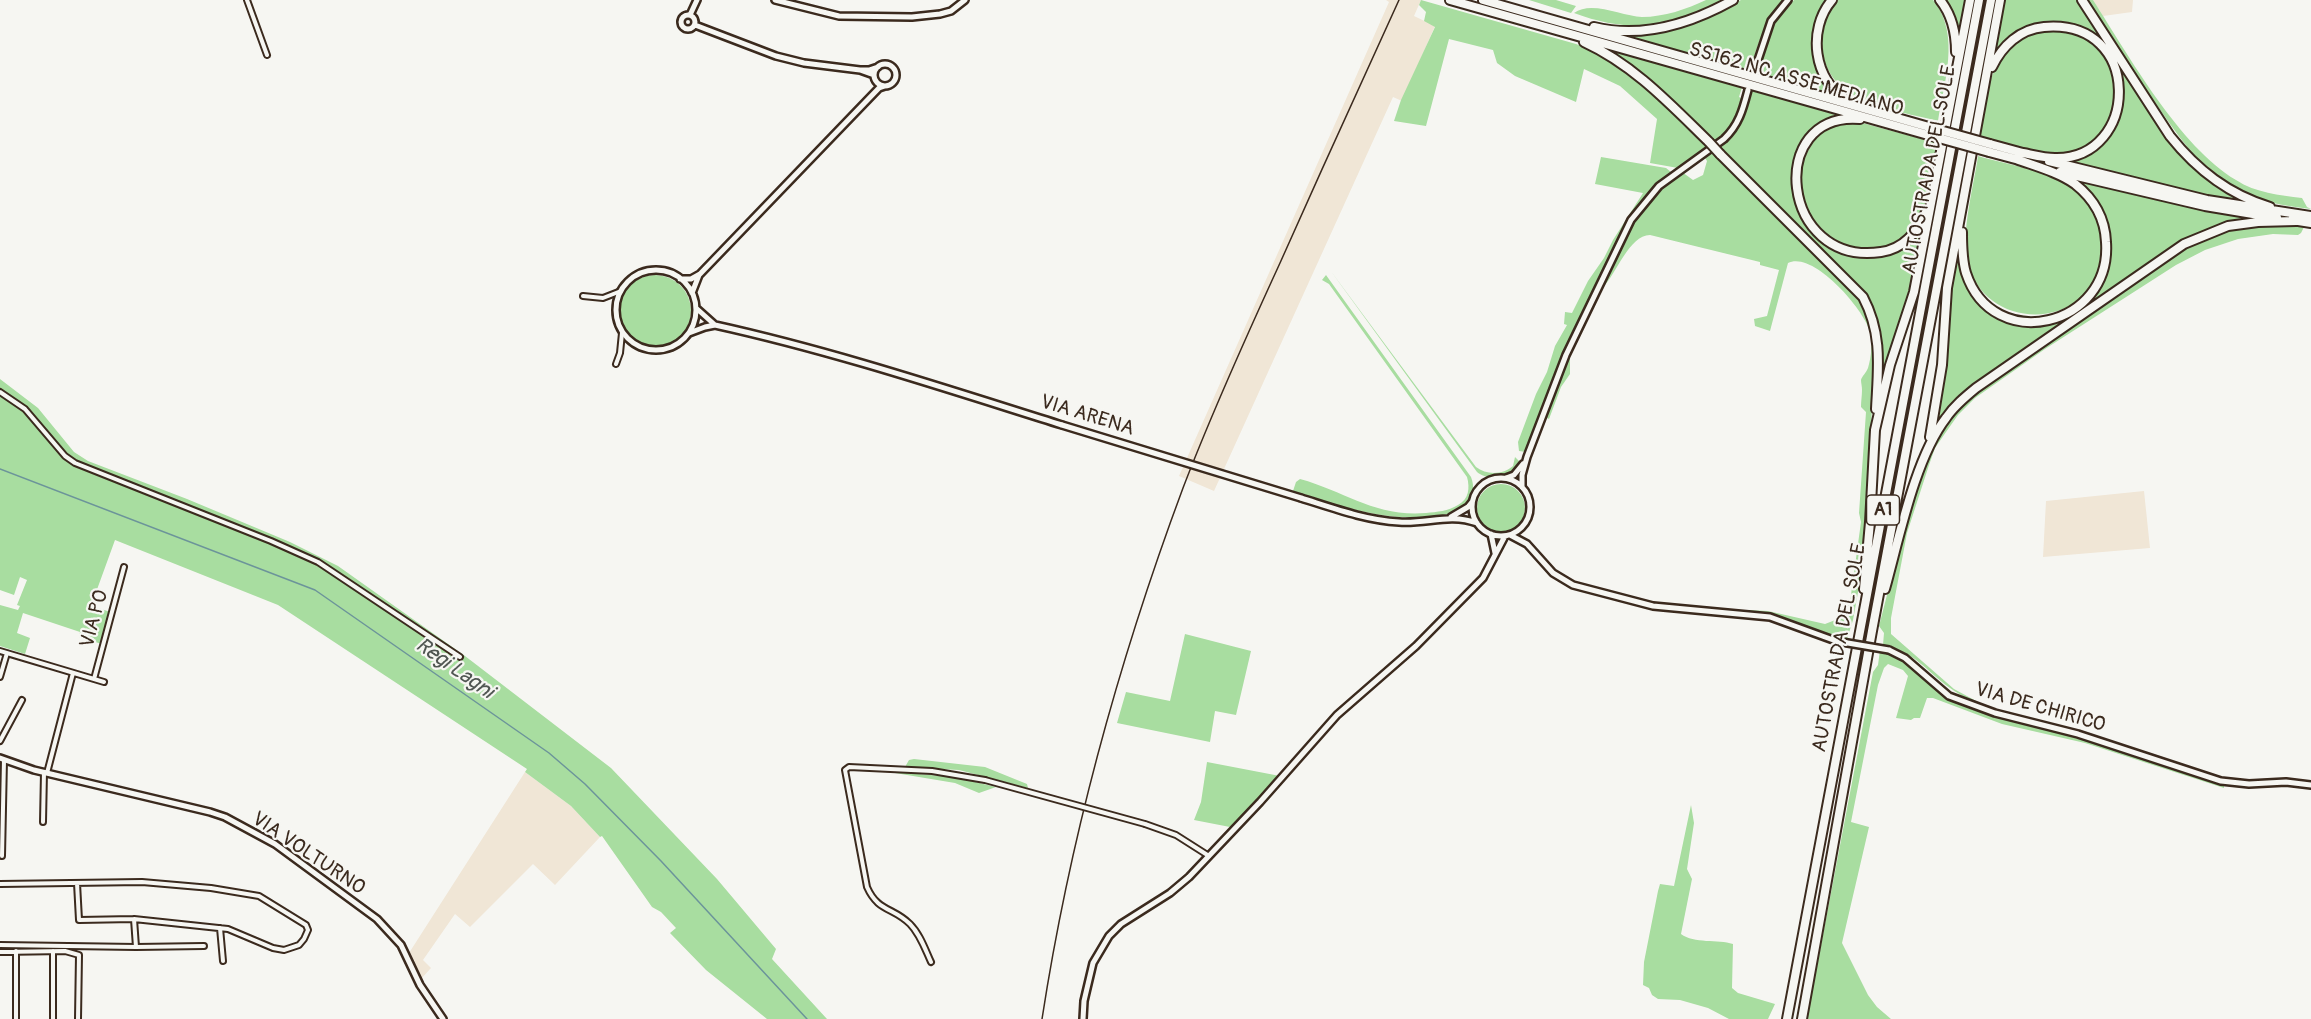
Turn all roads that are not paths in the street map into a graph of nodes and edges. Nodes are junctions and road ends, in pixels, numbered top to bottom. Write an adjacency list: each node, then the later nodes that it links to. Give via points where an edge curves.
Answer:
1 (247, 0): 20 (street)
2 (697, 0): 16 (street)
3 (775, 0): 14 (street, via 839,15 912,17 940,14)
4 (1450, 0): 19 (highway)
5 (1733, 0): 18 (highway, via 1703,17 1663,29 1625,31)
6 (1788, 0): 24 (street, via 1771,21)
7 (1832, 0): 30 (highway, via 1817,32 1818,61 1835,91)
8 (1940, 0): 23 (highway, via 1954,27)
9 (1970, 0): 23 (highway)
10 (1979, 0): 65 (highway, AUTOSTRADA DEL SOLE / A1)
11 (1991, 0): 64 (highway, AUTOSTRADA DEL SOLE / A1)
12 (2000, 0): 25 (highway)
13 (2082, 0): 37 (highway, via 2187,156 2229,190)
14 (963, 1)
15 (1486, 1): 18 (highway)
16 (690, 15): 17 (street); 17 (street, via 682,18 682,25 687,29)
17 (694, 25): 22 (street, via 776,56)
18 (1581, 26): 30 (highway, SS162 NC ASSE MEDIANO)
19 (1579, 38): 31 (highway, SS162 NC ASSE MEDIANO); 50 (highway, bridge, via 1634,71 1863,297 1878,341)
20 (267, 55)
21 (879, 66): 22 (street); 26 (street); 27 (street, via 887,64 895,71 894,81)
22 (860, 70): 26 (street)
23 (1955, 71): 34 (highway)
24 (1754, 72)
25 (1988, 76): 33 (highway, via 2007,45 2022,33 2039,27 2076,29 2106,50 2115,66 2120,102 2104,135 2073,155); 35 (highway)
26 (875, 77): 27 (street); 29 (street, via 874,90)
27 (885, 86): 29 (street)
28 (1748, 90): 52 (street, via 1740,120 1733,130 1659,186 1630,220 1566,355)
29 (865, 102): 39 (street)
30 (1860, 107): 32 (highway, SS162 NC ASSE MEDIANO)
31 (1881, 121): 32 (highway, SS162 NC ASSE MEDIANO); 34 (highway, via 1850,118 1831,122 1807,142 1796,168 1796,185 1802,211 1813,228 1829,242 1856,253 1889,251 1913,235)
32 (1929, 131): 33 (highway, SS162 NC ASSE MEDIANO, bridge)
33 (2017, 156): 35 (highway, via 2074,183 2094,202 2100,215 2107,247 2104,266 2084,302 2055,320 2038,323 2013,319 1992,309 1980,299 1966,272); 37 (highway, SS162 NC ASSE MEDIANO)
34 (1934, 190): 50 (highway, via 1914,292 1890,364)
35 (1962, 210): 51 (highway, via 1947,288 1942,365)
36 (2311, 216): 37 (highway, SS162 NC ASSE MEDIANO)
37 (2294, 217): 38 (highway, SS162 NC ASSE MEDIANO); 51 (highway, via 2228,226 2184,244 1976,388 1945,419)
38 (2311, 223)
39 (700, 274): 40 (street); 42 (street)
40 (680, 279): 41 (street, via 666,272 651,271 637,275); 42 (street)
41 (621, 291): 43 (street, via 603,298); 46 (street, via 616,315)
42 (692, 293): 44 (street)
43 (583, 296)
44 (696, 308): 45 (street, VIA ARENA); 47 (street)
45 (715, 325): 47 (street); 56 (street, VIA ARENA, bridge, via 820,351 1380,521)
46 (622, 333): 47 (street, via 639,347 653,351 674,346); 48 (street)
47 (689, 333)
48 (616, 364)
49 (0, 392): 68 (street, via 25,410 75,463 318,562)
50 (1875, 430): 65 (highway)
51 (1927, 450): 64 (highway)
52 (1527, 457): 53 (street, via 1518,472); 54 (street)
53 (1505, 479): 54 (street); 55 (street, via 1487,482)
54 (1522, 488): 58 (street, via 1530,506)
55 (1473, 500): 56 (street); 57 (street)
56 (1450, 518): 57 (street, VIA ARENA)
57 (1477, 523): 59 (street)
58 (1523, 526): 60 (street); 61 (street)
59 (1491, 534): 60 (street); 62 (street)
60 (1508, 535): 61 (street, VIA DE CHIRICO); 62 (street)
61 (1527, 544): 77 (street, VIA DE CHIRICO, bridge, via 1553,573 1573,585 1653,606 1770,617 1836,640 1889,650 1905,658 1949,696 1995,713 2078,734 2221,781)
62 (1496, 555): 80 (street, via 1483,578 1416,646 1337,715)
63 (124, 567): 71 (street, VIA PO)
64 (1872, 631): 99 (highway, AUTOSTRADA DEL SOLE / A1)
65 (1859, 638): 98 (highway, AUTOSTRADA DEL SOLE / A1)
66 (0, 651): 67 (street, VIA PO)
67 (7, 653): 69 (street, VIA PO); 70 (street)
68 (460, 657)
69 (73, 673): 71 (street, VIA PO); 76 (street)
70 (0, 677)
71 (94, 680): 72 (street, VIA PO)
72 (104, 682)
73 (22, 700): 74 (street)
74 (0, 741)
75 (2, 759): 76 (street, VIA VOLTURNO); 79 (street)
76 (46, 772): 78 (street); 96 (street, VIA VOLTURNO, via 210,812 274,844 377,919 401,945)
77 (2311, 785)
78 (43, 822)
79 (2, 856)
80 (1209, 856): 92 (street, bridge, via 1176,835 1144,824 985,780 932,771 849,766 845,770 871,896 877,904 908,922); 97 (street, via 1170,893 1109,936 1093,963)
81 (77, 883): 82 (street); 83 (street, via 79,920); 84 (street, via 153,883 259,896 308,930 299,945 284,950)
82 (0, 884)
83 (134, 919): 84 (street); 87 (street)
84 (220, 928): 91 (street)
85 (0, 945): 87 (street)
86 (204, 946): 87 (street)
87 (136, 947)
88 (16, 951): 89 (street); 90 (street); 93 (street)
89 (53, 951): 94 (street); 95 (street, via 79,955)
90 (0, 952)
91 (223, 961)
92 (931, 962)
93 (16, 1019)
94 (53, 1019)
95 (78, 1019)
96 (443, 1019)
97 (1083, 1019)
98 (1787, 1019)
99 (1802, 1019)

